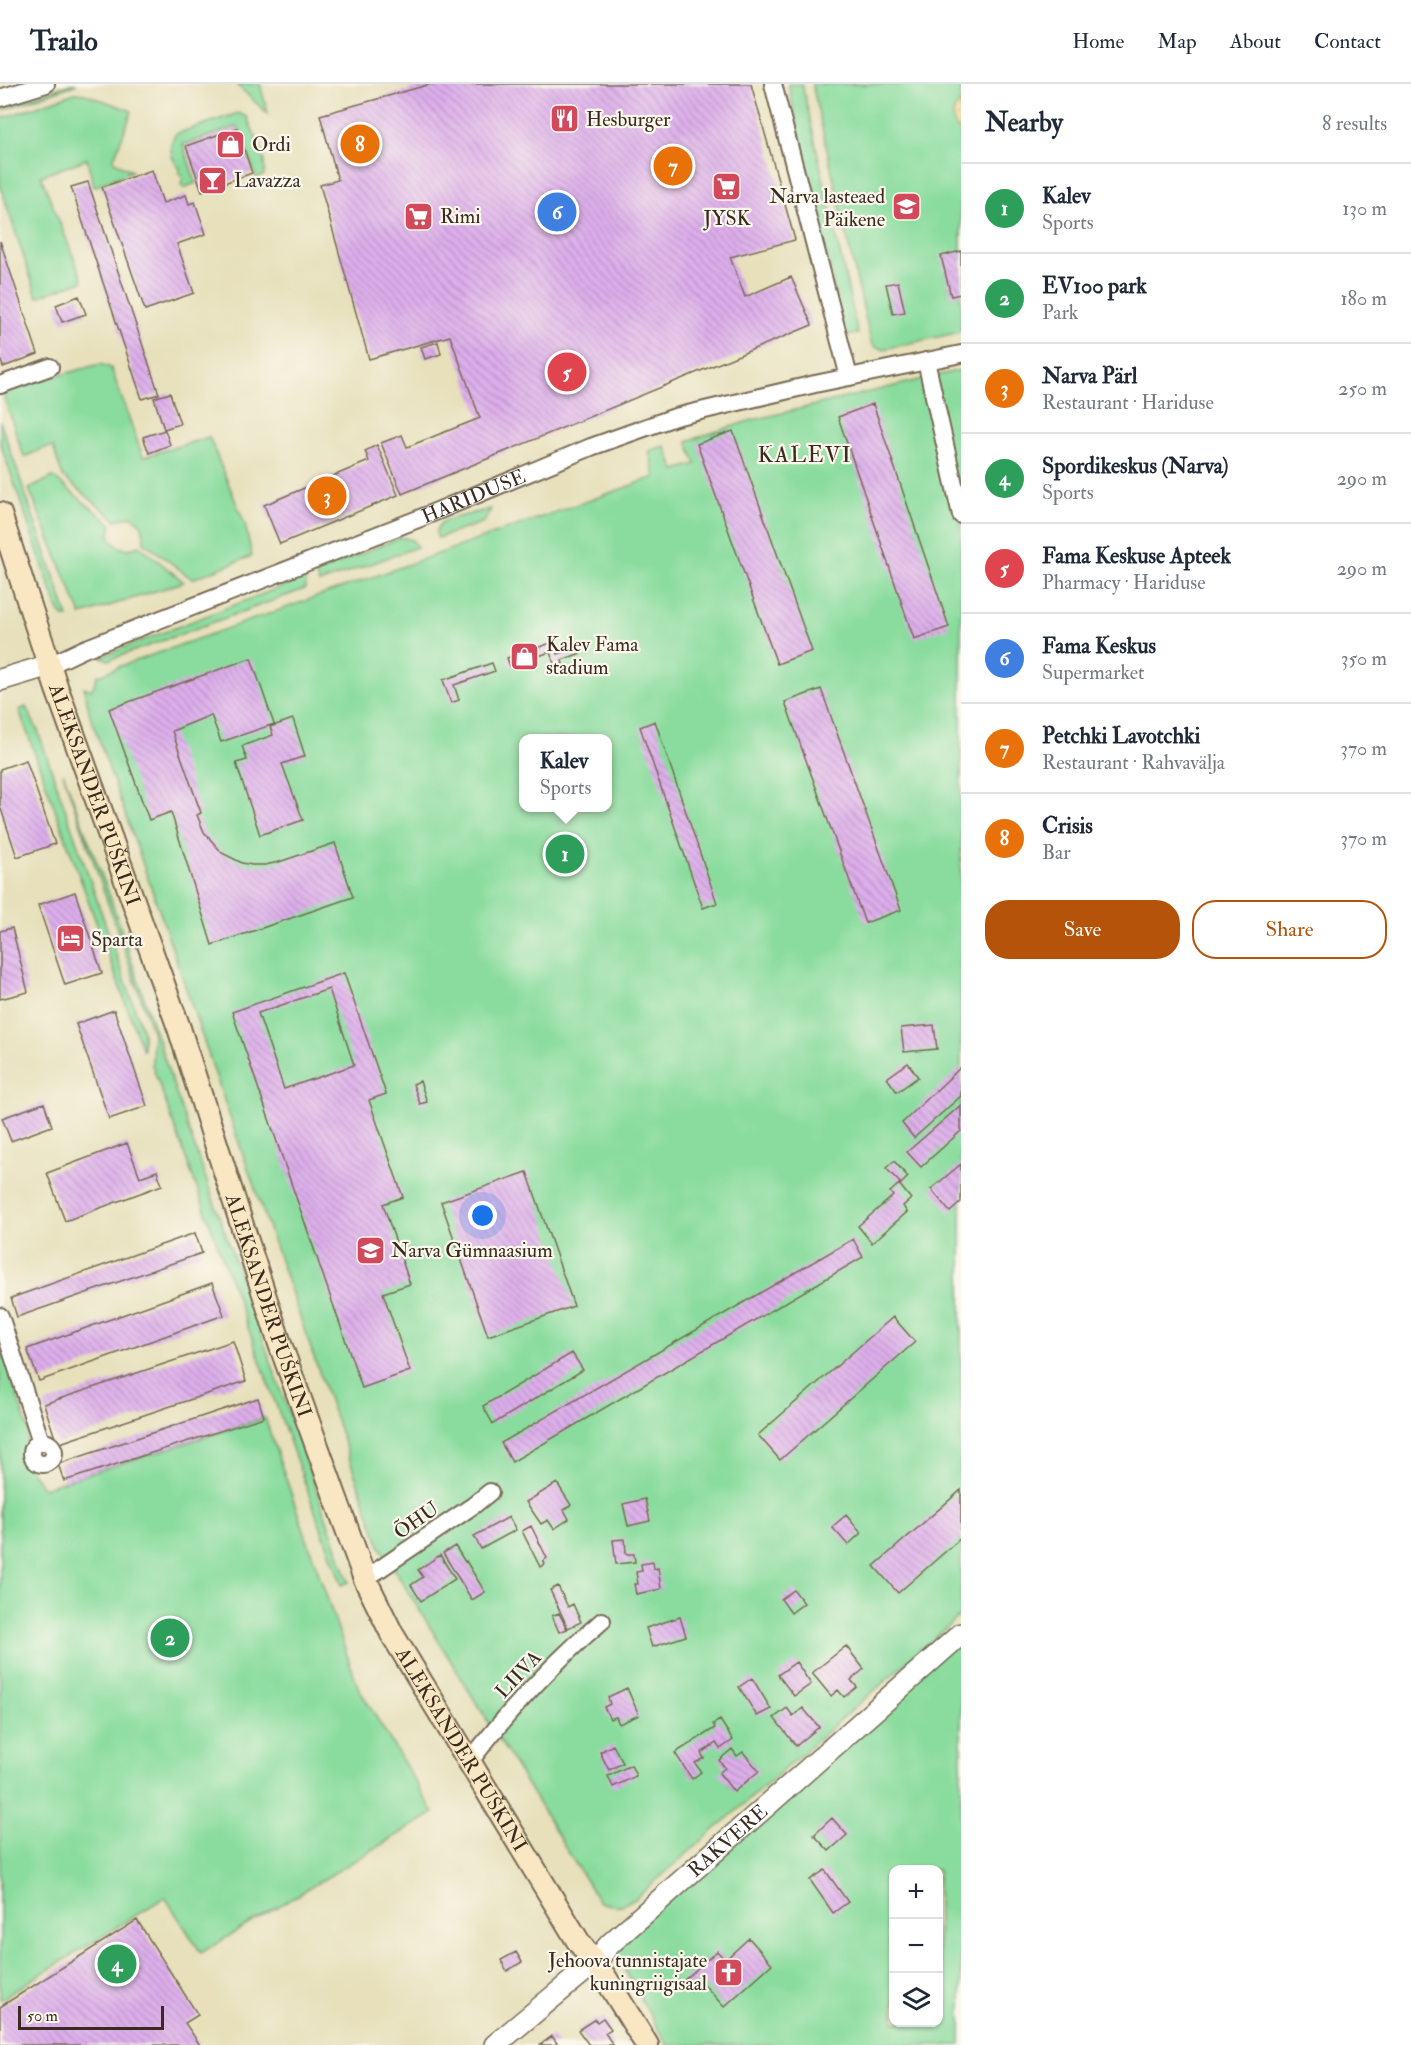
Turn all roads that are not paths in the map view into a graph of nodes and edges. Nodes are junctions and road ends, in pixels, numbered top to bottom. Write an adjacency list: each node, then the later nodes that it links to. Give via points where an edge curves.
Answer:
1 (46, 84): 3 (street)
2 (773, 84): 7 (street)
3 (0, 98)
4 (961, 354): 5 (street, HARIDUSE)
5 (926, 361): 7 (street, HARIDUSE); 10 (street)
6 (50, 367): 8 (street)
7 (849, 377): 11 (street, HARIDUSE, via 675,417 591,447)
8 (0, 385)
9 (0, 514): 11 (main road, ALEKSANDER PUŠKINI)
10 (961, 515)
11 (50, 665): 12 (street, HARIDUSE); 16 (main road, ALEKSANDER PUŠKINI, via 179,1028 280,1344)
12 (0, 680)
13 (0, 1316): 14 (street)
14 (41, 1442)
15 (490, 1492): 16 (street, ÕHU)
16 (365, 1580): 19 (main road, ALEKSANDER PUŠKINI, via 392,1634)
17 (602, 1621): 19 (street, LIIVA, via 562,1658)
18 (961, 1634): 20 (street, RAKVERE, via 610,1944)
19 (470, 1761): 20 (main road, ALEKSANDER PUŠKINI, via 578,1941)
20 (595, 1962): 21 (street, RAKVERE); 22 (main road, ALEKSANDER PUŠKINI)
21 (495, 2045)
22 (647, 2045)

